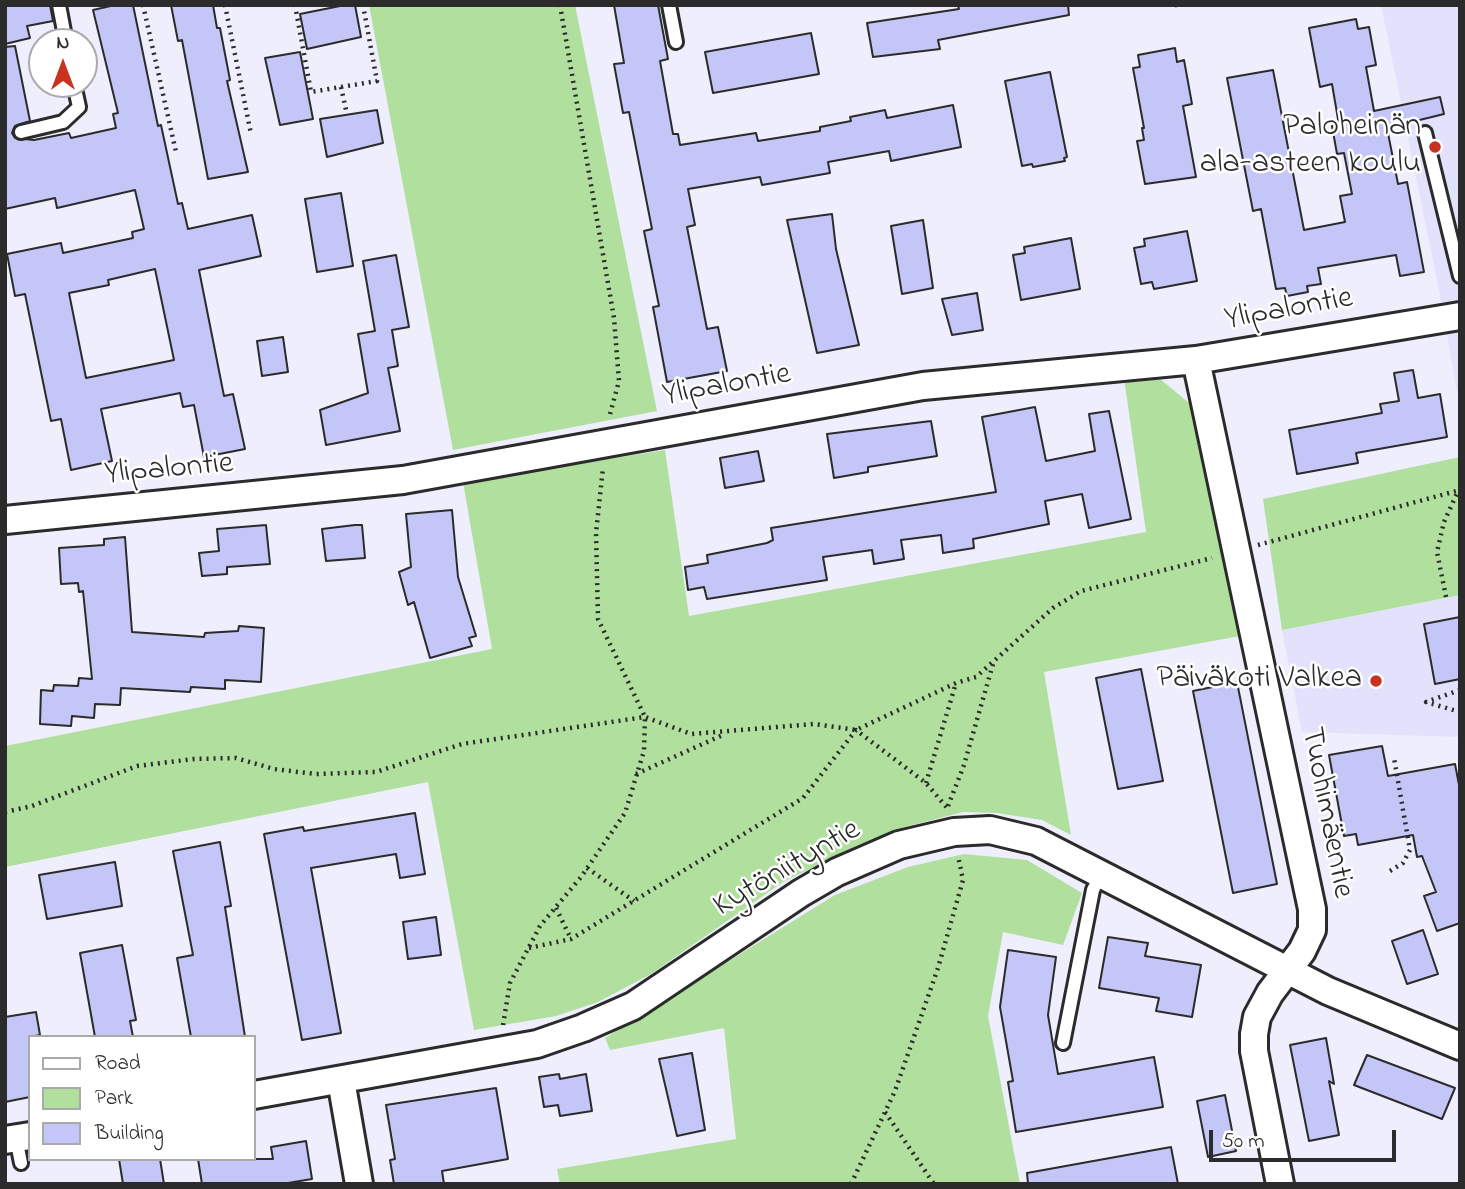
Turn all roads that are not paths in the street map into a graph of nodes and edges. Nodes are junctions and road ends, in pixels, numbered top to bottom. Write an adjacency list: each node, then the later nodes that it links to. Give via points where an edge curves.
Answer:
1 (59, 5): 3 (lane)
2 (669, 5): 4 (lane)
3 (63, 28)
4 (676, 42)
5 (77, 98): 6 (lane, via 79,107 63,122)
6 (21, 132)
7 (1425, 133): 8 (lane)
8 (1460, 276)
9 (1460, 316): 10 (street, Ylipalontie)
10 (1196, 360): 11 (street, Ylipalontie, via 923,386 403,480); 13 (street, Tuohimäentie, via 1312,909 1312,929)
11 (5, 520)
12 (1100, 876): 13 (street, Kytöniityntie); 14 (lane, via 1093,890); 16 (street, Kytöniityntie, via 1036,841 1009,833 954,832 899,845 801,893 633,1006 537,1044)
13 (1287, 971): 15 (street, Kytöniityntie); 19 (street, Tuohimäentie, via 1257,1017 1254,1034)
14 (1063, 1043)
15 (1460, 1046)
16 (341, 1080): 17 (street, Kytöniityntie); 18 (street)
17 (256, 1095)
18 (359, 1184)
19 (1280, 1184)

